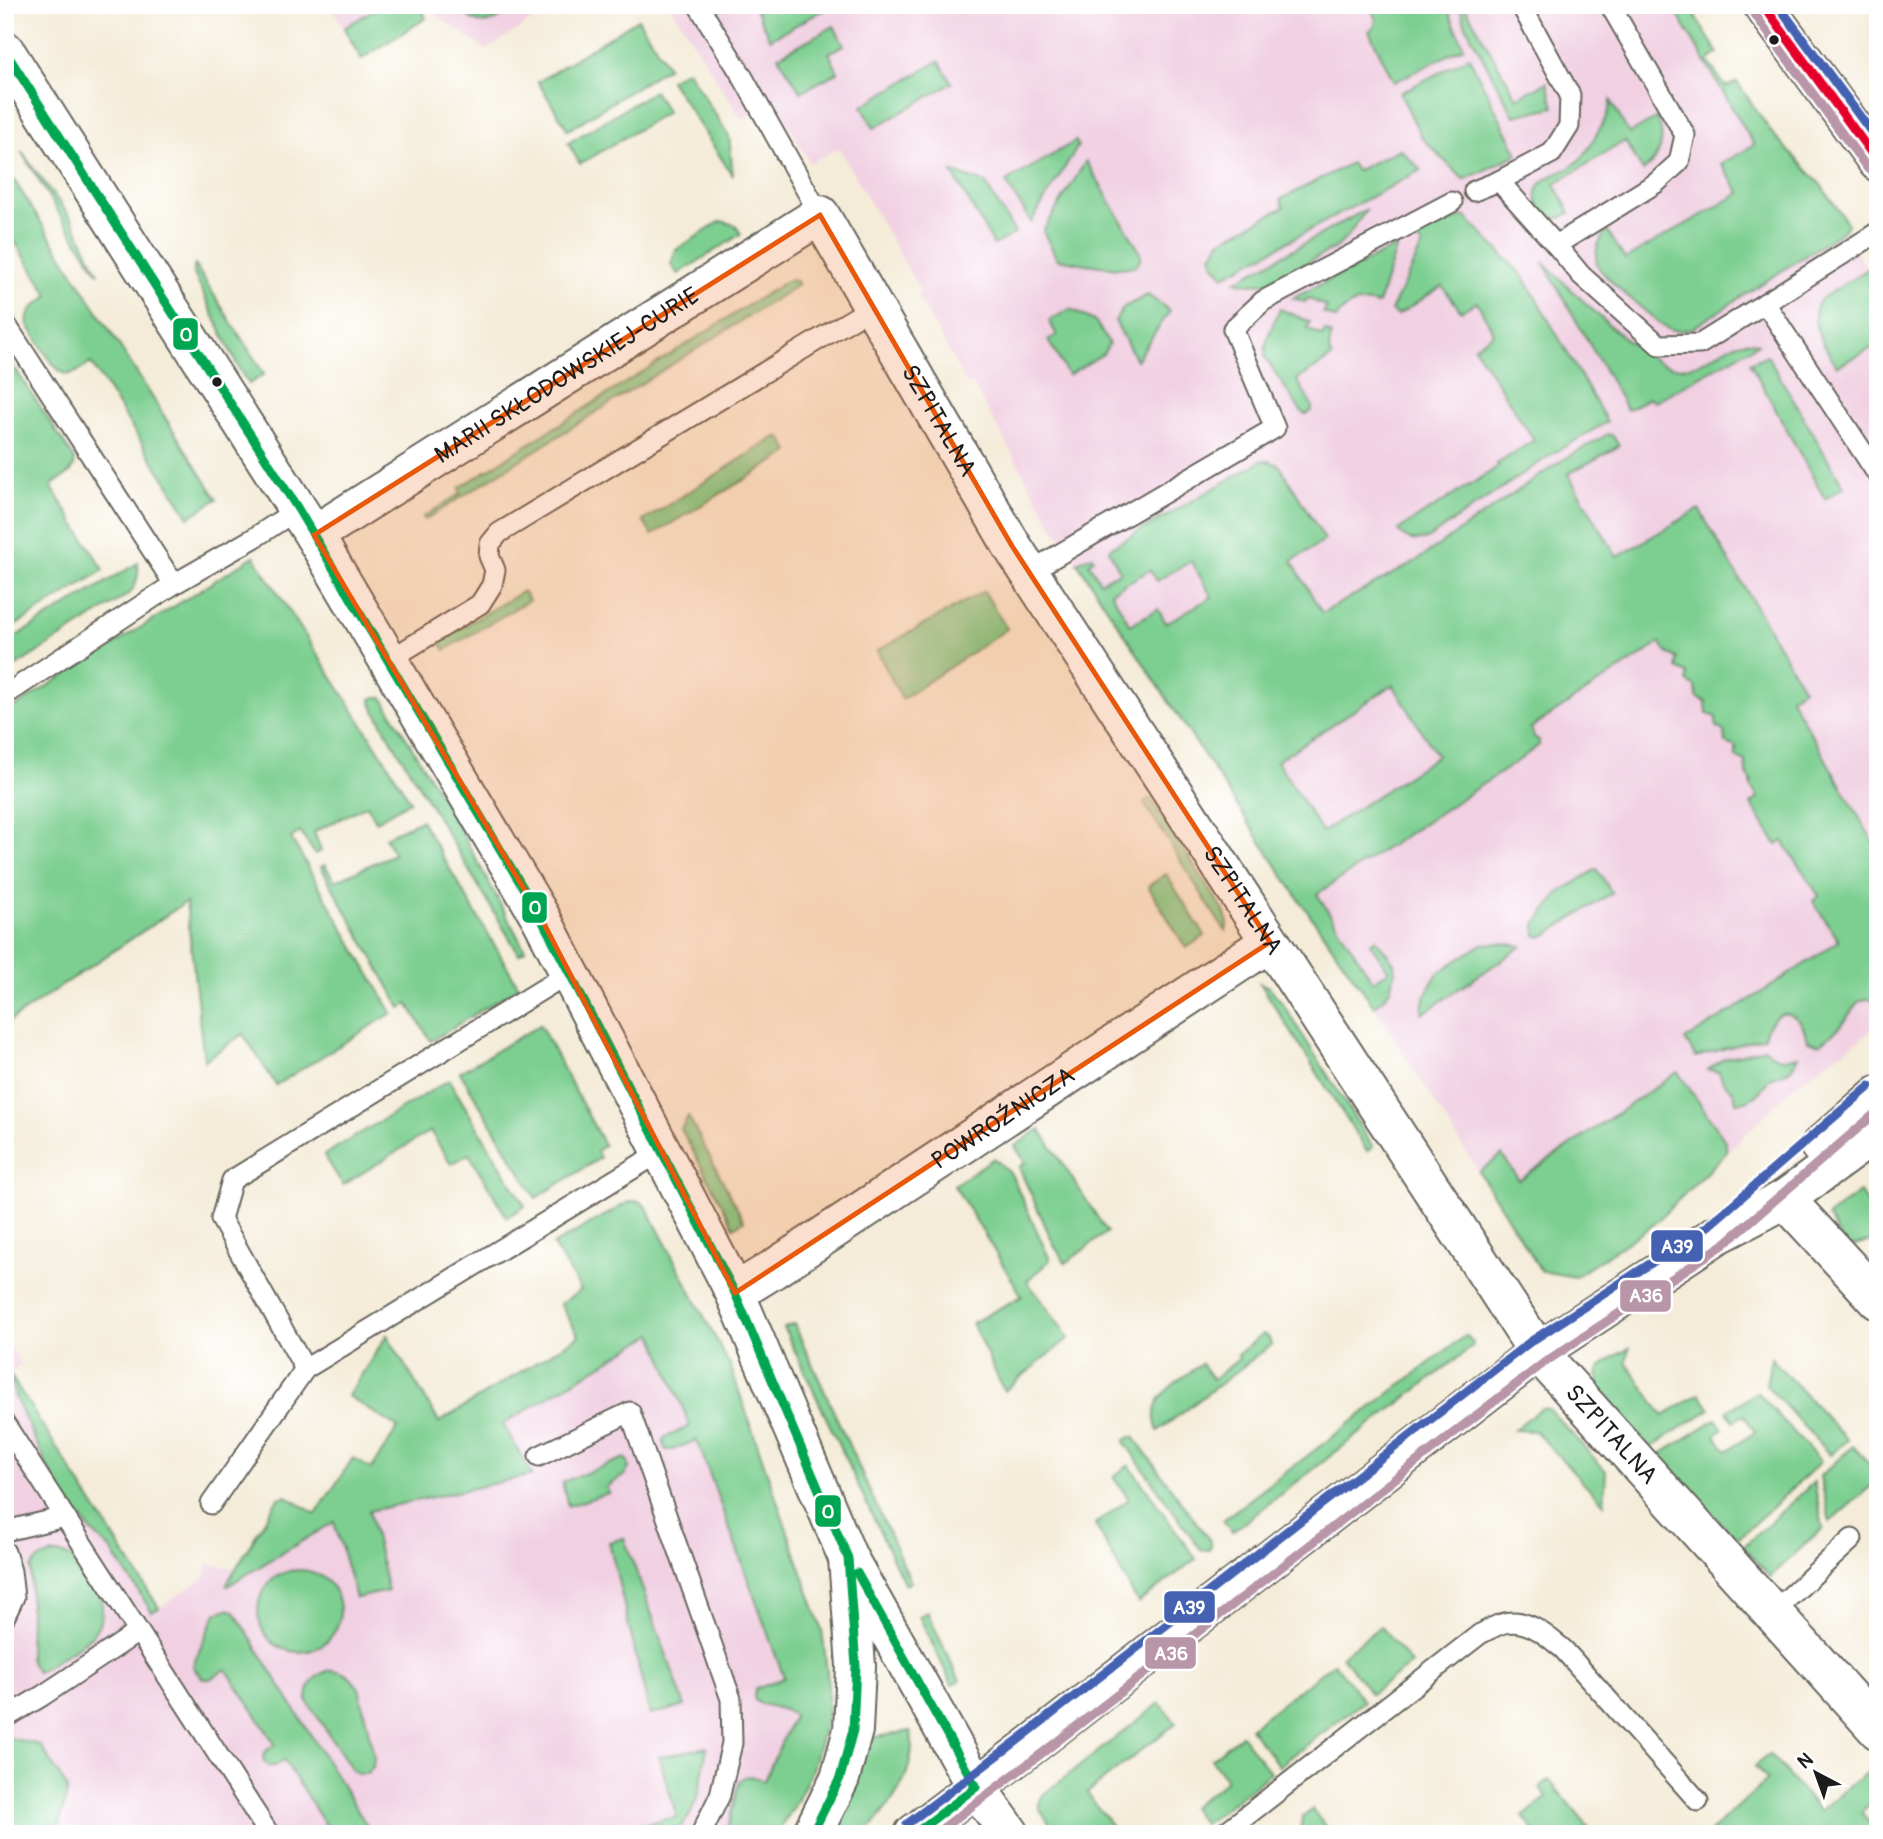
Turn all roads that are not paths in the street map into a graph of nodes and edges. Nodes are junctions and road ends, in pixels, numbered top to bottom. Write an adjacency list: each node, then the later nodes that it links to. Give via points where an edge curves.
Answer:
1 (698, 5): 10 (lane, SZPITALNA)
2 (1521, 5): 7 (lane, via 1570,95 1569,126 1552,153)
3 (1610, 5): 12 (lane, via 1685,135 1679,162 1656,183)
4 (1763, 5): 6 (street)
5 (5, 51): 17 (street)
6 (1878, 162)
7 (1499, 181): 8 (lane); 12 (lane)
8 (1474, 191)
9 (1452, 202): 18 (lane, via 1263,301 1233,329 1275,428)
10 (820, 215): 14 (street, SZPITALNA); 17 (street, MARII SKŁODOWSKIEJ-CURIE)
11 (1878, 232): 13 (lane)
12 (1556, 244): 13 (lane, via 1581,275 1659,345 1700,344)
13 (1765, 303): 16 (lane)
14 (874, 306): 18 (street, SZPITALNA); 20 (lane, via 499,533 489,544 495,570 480,604)
15 (5, 323): 19 (lane)
16 (1878, 475)
17 (306, 522): 19 (lane, via 254,538); 20 (street)
18 (1029, 572): 22 (street, SZPITALNA)
19 (174, 584): 21 (lane)
20 (389, 660): 23 (street)
21 (5, 695)
22 (1270, 942): 29 (street, POWROŹNICZA); 31 (street, SZPITALNA)
23 (569, 973): 26 (street); 32 (lane, via 232,1180 221,1219)
24 (1878, 1095): 28 (street)
25 (1878, 1131): 27 (street)
26 (662, 1151): 29 (street); 32 (lane)
27 (1785, 1199): 28 (street); 30 (street)
28 (1715, 1236): 31 (street)
29 (735, 1293): 40 (street)
30 (1878, 1300)
31 (1538, 1352): 41 (street, SZPITALNA); 46 (street)
32 (305, 1369): 35 (lane)
33 (5, 1424): 36 (lane)
34 (539, 1455): 50 (lane, via 630,1412 731,1699 732,1743 720,1795)
35 (211, 1504)
36 (65, 1517): 37 (lane); 43 (lane)
37 (5, 1531)
38 (1853, 1539): 41 (lane)
39 (5, 1552): 42 (lane, via 14,1597)
40 (848, 1558): 46 (street); 51 (street, via 856,1665 853,1730 840,1778)
41 (1772, 1613): 45 (street, SZPITALNA)
42 (5, 1616)
43 (138, 1632): 44 (lane); 49 (lane)
44 (5, 1718)
45 (1878, 1730)
46 (976, 1787): 52 (street); 53 (street)
47 (1698, 1801): 48 (lane, via 1563,1650 1539,1630 1522,1623 1502,1623 1480,1634)
48 (1229, 1832)
49 (269, 1834)
50 (701, 1834)
51 (812, 1834)
52 (914, 1834)
53 (1010, 1834)

